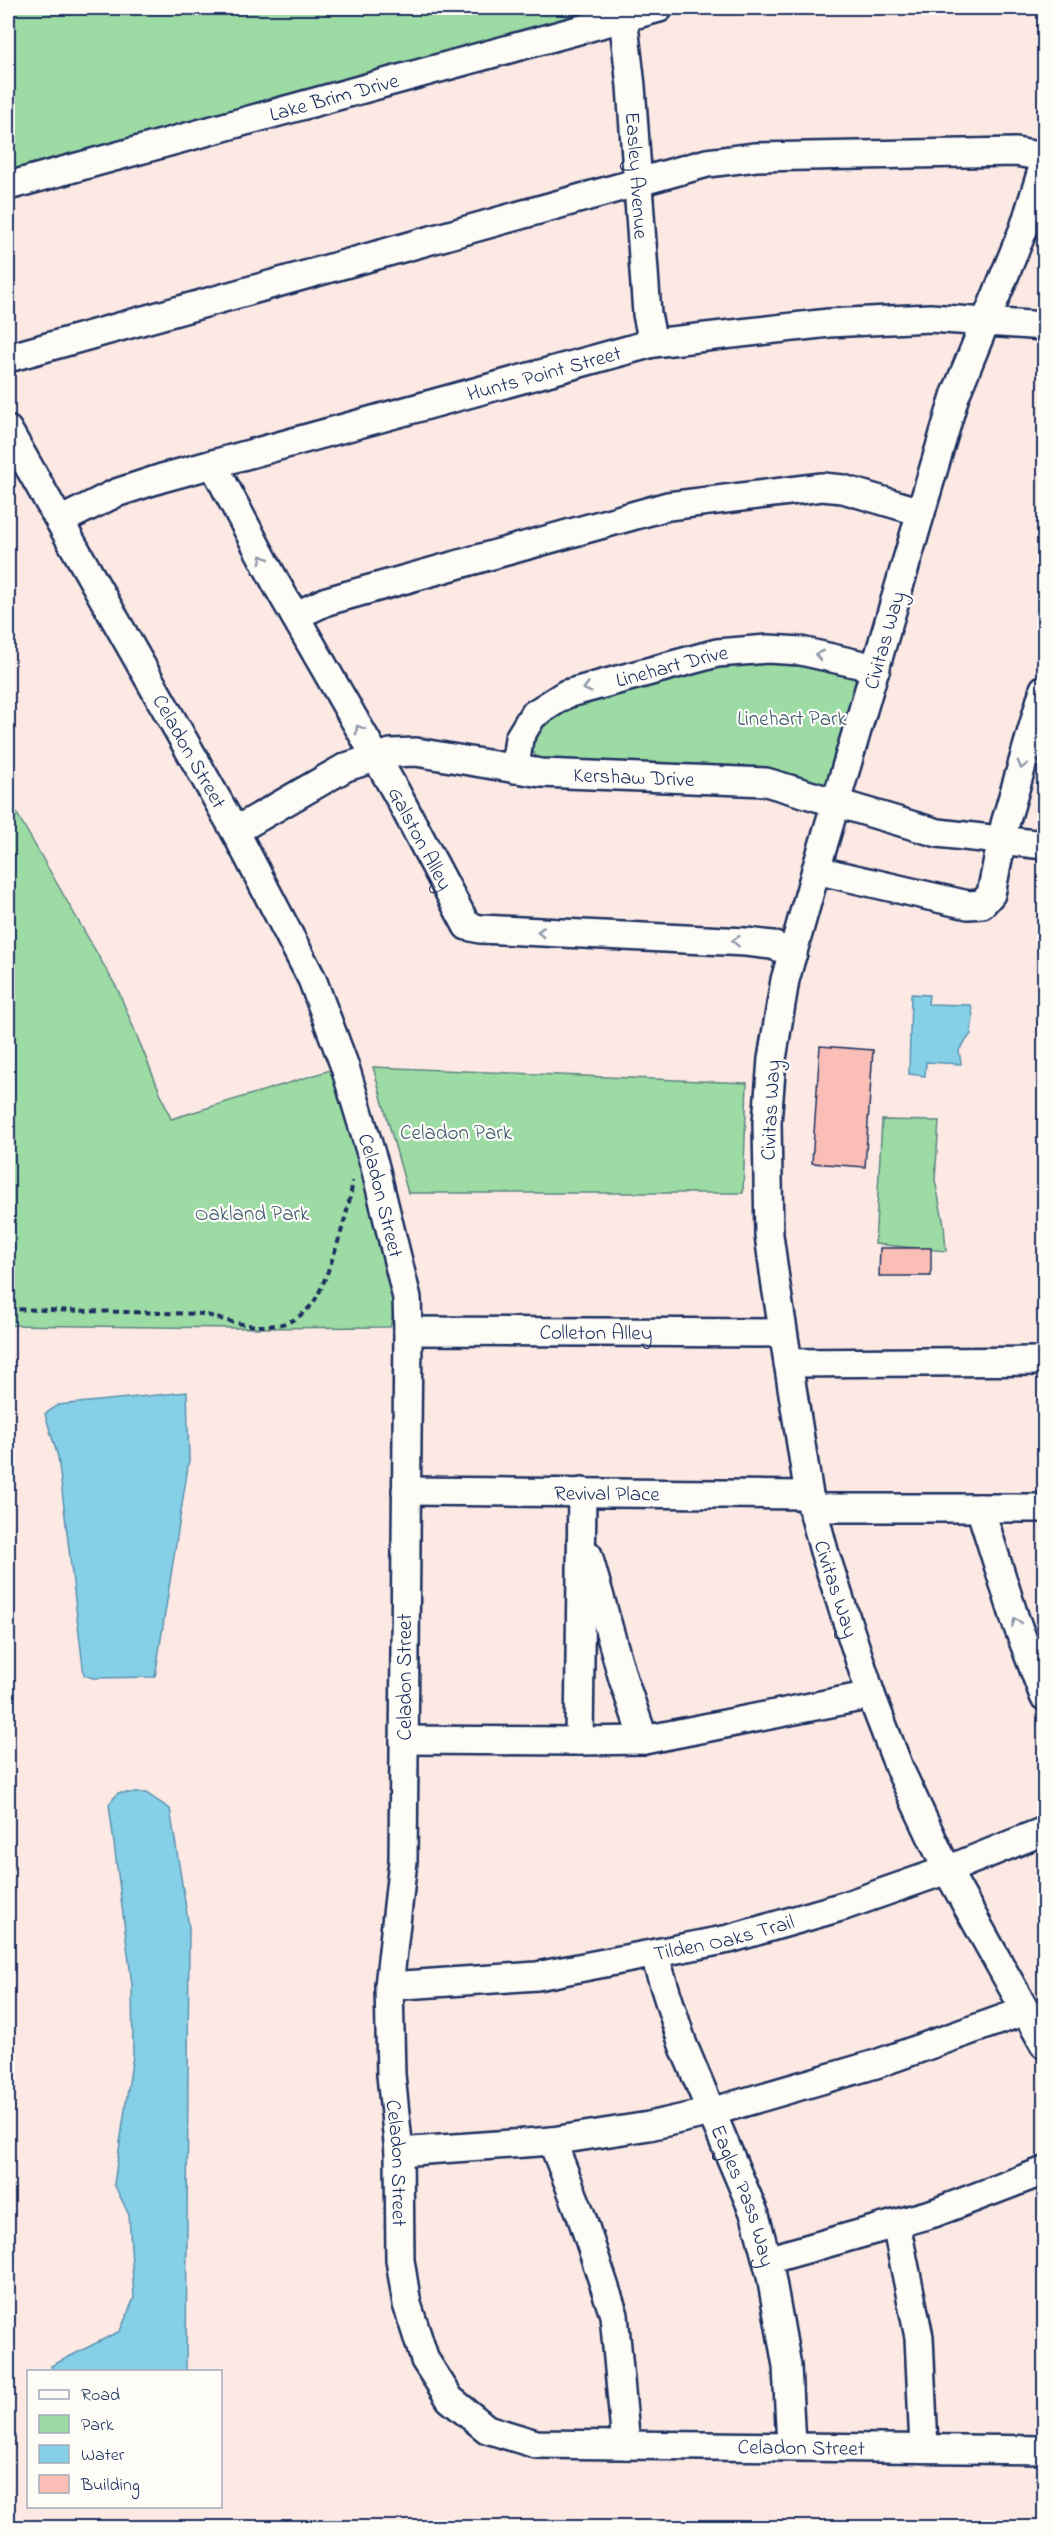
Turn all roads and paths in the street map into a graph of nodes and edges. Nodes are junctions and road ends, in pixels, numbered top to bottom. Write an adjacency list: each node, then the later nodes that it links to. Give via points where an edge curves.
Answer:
1 (659, 8): 2 (street, Lake Brim Drive)
2 (623, 12): 5 (street, Easley Avenue); 6 (street, Lake Brim Drive)
3 (1044, 157): 5 (street, via 1016,152 756,157 707,163)
4 (1044, 164): 7 (street, Civitas Way, via 1024,228)
5 (638, 181): 9 (street, Easley Avenue, via 647,314); 10 (street)
6 (8, 186)
7 (987, 320): 8 (street, Hunts Point Street); 9 (street, Hunts Point Street, via 829,322); 13 (street, Civitas Way, via 955,396)
8 (1044, 326)
9 (653, 343): 12 (street, Hunts Point Street)
10 (8, 358)
11 (8, 430): 14 (street, Celadon Street)
12 (213, 464): 14 (street, Hunts Point Street, via 116,493); 15 (street, Galston Alley, one-way to 12)
13 (921, 512): 15 (street, via 843,489 822,487 668,506 327,601); 16 (street, Civitas Way)
14 (60, 521): 21 (street, Celadon Street)
15 (295, 616): 18 (street, Galston Alley, one-way to 15)
16 (876, 668): 19 (street, Linehart Drive, one-way to 19, via 801,651 717,653 566,694 533,714 519,738); 20 (street, Civitas Way)
17 (1044, 689): 22 (street, one-way to 22)
18 (375, 757): 19 (street, Kershaw Drive, via 416,752); 21 (street, Kershaw Drive, via 346,767); 25 (street, Galston Alley, one-way to 18, via 772,945 746,942 467,926)
19 (515, 769): 20 (street, Kershaw Drive, via 766,782)
20 (836, 802): 22 (street, Kershaw Drive, via 938,833); 24 (street, Civitas Way)
21 (235, 831): 28 (street, Celadon Street, via 312,979 345,1067 395,1243 407,1298)
22 (1002, 840): 23 (street, Kershaw Drive); 24 (street, via 991,894 982,904 968,905)
23 (1044, 845)
24 (816, 870): 25 (street, Civitas Way)
25 (793, 953): 29 (street, Civitas Way, via 772,1059 767,1124 769,1235)
26 (351, 1175): 27 (path, via 339,1242 313,1303 292,1321 271,1325 230,1323 205,1314)
27 (8, 1309)
28 (408, 1332): 29 (street, Colleton Alley); 32 (street, Celadon Street)
29 (783, 1333): 31 (street, Civitas Way)
30 (1044, 1361): 31 (street)
31 (788, 1363): 34 (street, Civitas Way)
32 (406, 1491): 33 (street, Revival Place); 40 (street, Celadon Street)
33 (582, 1492): 34 (street, Revival Place); 37 (street)
34 (810, 1501): 35 (street, Revival Place); 38 (street, Civitas Way)
35 (980, 1508): 36 (street, Revival Place); 39 (street, one-way to 35)
36 (1044, 1508)
37 (581, 1542): 41 (street, via 598,1584); 42 (street)
38 (871, 1695): 41 (street); 44 (street, Civitas Way, via 900,1770)
39 (1044, 1696)
40 (404, 1740): 42 (street); 46 (street, Celadon Street, via 403,1861)
41 (644, 1740): 42 (street)
42 (579, 1741)
43 (1044, 1831): 44 (street, Tilden Oaks Trail)
44 (947, 1870): 45 (street, Tilden Oaks Trail, via 821,1912); 47 (street, Civitas Way)
45 (654, 1954): 46 (street, Tilden Oaks Trail, via 537,1976); 49 (street, Eagles Pass Way, via 683,2044)
46 (389, 1986): 51 (street, Celadon Street, via 391,2075)
47 (1025, 2011): 48 (street, Civitas Way); 49 (street, via 876,2064)
48 (1044, 2044)
49 (711, 2112): 50 (street); 54 (street, Eagles Pass Way, via 755,2215)
50 (552, 2141): 51 (street); 55 (street, via 582,2215 614,2315)
51 (399, 2152): 55 (street, Celadon Street, via 400,2260 407,2304 425,2360 450,2399 487,2429 536,2444)
52 (1044, 2171): 53 (street)
53 (896, 2224): 54 (street); 57 (street, via 919,2337)
54 (767, 2260): 56 (street, Eagles Pass Way, via 787,2366)
55 (626, 2445): 56 (street, Celadon Street)
56 (791, 2446): 57 (street, Celadon Street)
57 (924, 2448): 58 (street, Celadon Street)
58 (1044, 2450)

